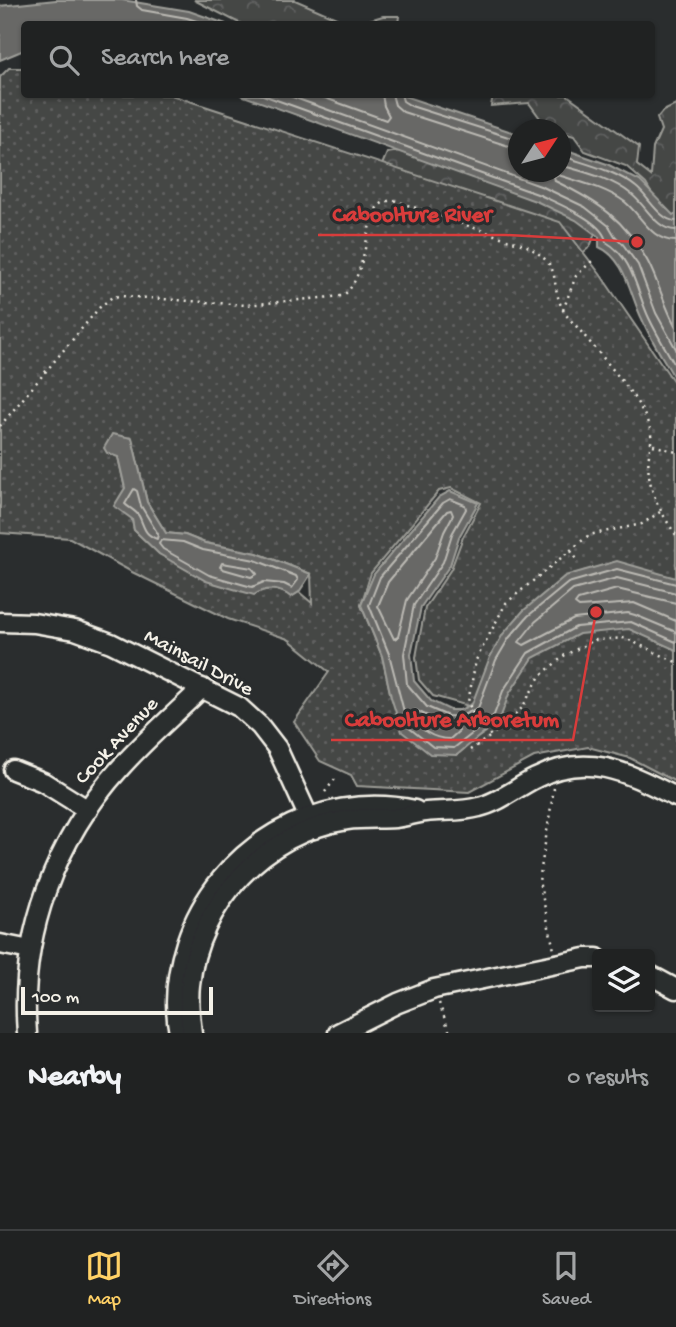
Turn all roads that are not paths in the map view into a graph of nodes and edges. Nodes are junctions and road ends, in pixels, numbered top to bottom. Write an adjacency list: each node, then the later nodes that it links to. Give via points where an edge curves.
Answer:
1 (0, 622): 2 (street, Mainsail Drive, via 75,630)
2 (202, 688): 5 (street, Cook Avenue, via 121,767); 6 (street, Mainsail Drive, via 239,707 260,726 277,748)
3 (13, 770): 5 (street, via 43,782)
4 (676, 796): 6 (street, via 628,773 588,765 551,771 479,807)
5 (88, 810): 8 (street, Cook Avenue, via 51,876)
6 (311, 823): 14 (street, via 273,834 244,854 205,900 181,960); 15 (street, via 240,877 210,918 190,985)
7 (0, 944): 8 (street)
8 (30, 950): 13 (street, Cook Avenue)
9 (592, 958): 12 (street, via 434,989)
10 (655, 978): 11 (street)
11 (676, 989)
12 (346, 1031)
13 (27, 1033)
14 (179, 1033)
15 (192, 1033)

